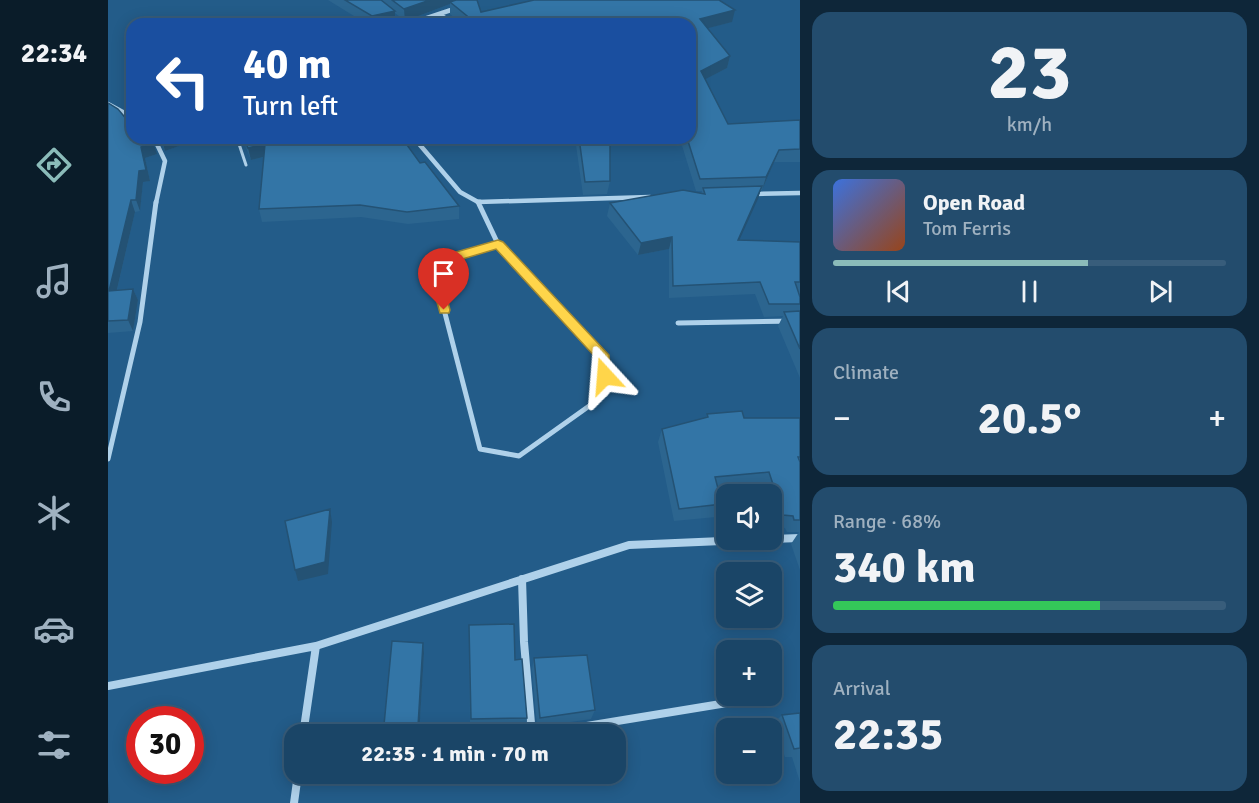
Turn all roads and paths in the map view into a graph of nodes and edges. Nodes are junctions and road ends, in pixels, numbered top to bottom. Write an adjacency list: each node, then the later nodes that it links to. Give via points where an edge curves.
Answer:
1 (459, 7): 3 (street)
2 (388, 12): 4 (lane)
3 (440, 14): 5 (street); 6 (lane)
4 (396, 18)
5 (428, 18)
6 (446, 18)
7 (108, 104): 8 (street)
8 (126, 114)
9 (157, 144): 20 (street, via 165,161 153,217 140,322)
10 (239, 144): 12 (lane)
11 (419, 144): 16 (street, via 460,192)
12 (246, 165)
13 (800, 193): 14 (street)
14 (740, 194)
15 (657, 197): 16 (street)
16 (478, 202): 17 (street)
17 (498, 244): 17 (street, via 604,358 606,394 519,456 480,449 432,263)
18 (800, 321): 19 (street)
19 (678, 323)
20 (108, 459)
21 (800, 538): 22 (street)
22 (782, 539)
23 (716, 541): 24 (street, via 629,544)
24 (522, 579): 25 (street); 27 (street, via 532,735)
25 (316, 646): 26 (street); 28 (street)
26 (108, 686)
27 (716, 705)
28 (305, 724)
29 (297, 784): 30 (street)
30 (294, 803)

